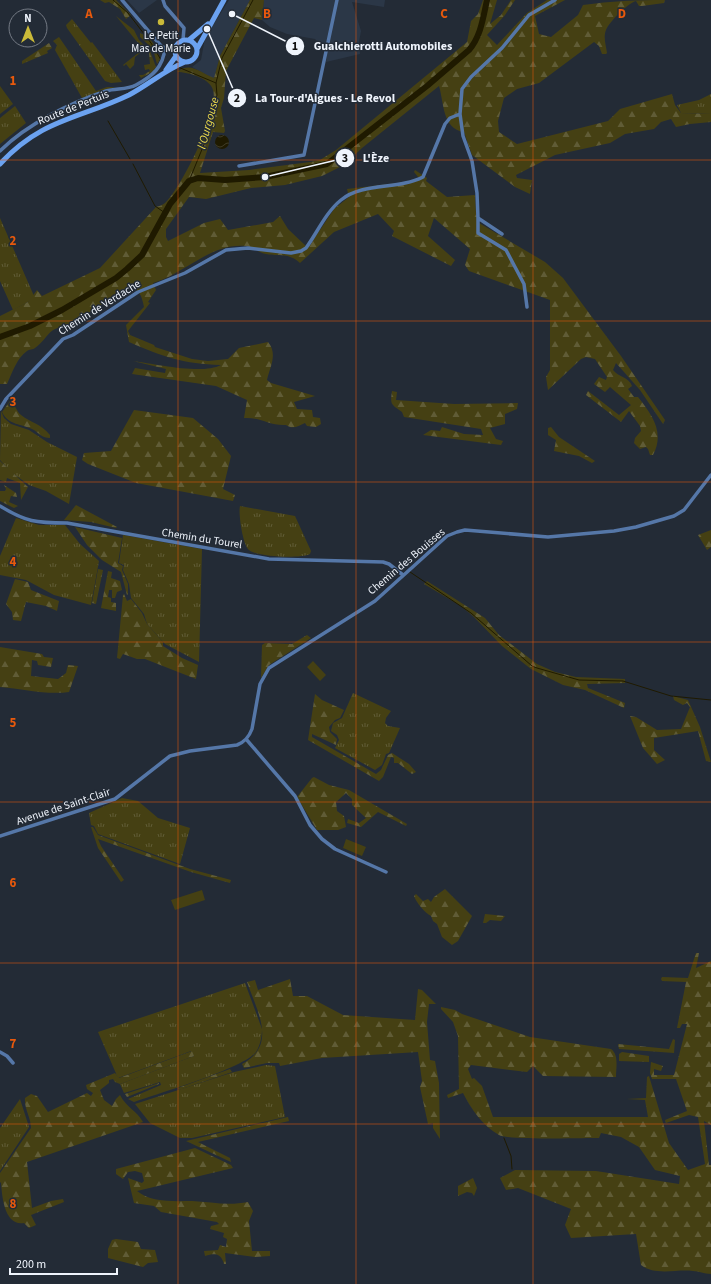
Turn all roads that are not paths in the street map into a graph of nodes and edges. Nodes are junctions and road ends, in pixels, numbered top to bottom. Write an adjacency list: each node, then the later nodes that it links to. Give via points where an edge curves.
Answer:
1 (122, 0): 8 (street)
2 (163, 0): 7 (street, via 184,28)
3 (224, 0): 6 (main road)
4 (337, 0): 17 (street, via 304,154)
5 (556, 0): 14 (street, via 529,15 502,48 471,77 462,89)
6 (214, 17): 7 (main road); 10 (main road)
7 (186, 40): 9 (main road, via 177,44); 10 (main road, via 194,43)
8 (165, 48): 9 (street); 15 (street, via 159,68 139,83 129,88 98,94 46,118 23,131)
9 (174, 49): 11 (main road)
10 (197, 49): 12 (main road, via 194,59)
11 (176, 56): 12 (main road); 13 (main road, Route de Pertuis)
12 (185, 62): 13 (main road, Route de Pertuis)
13 (159, 76): 16 (main road, Route de Pertuis, via 123,98 42,129)
14 (460, 114): 18 (street, via 463,136 472,161); 21 (street, Chemin de Verdache, via 450,118 445,124 423,178 409,184 361,190 342,200 329,213 306,248 301,251 291,253 248,248 226,250 186,273 138,292 73,335 62,339 6,399)
15 (0, 151)
16 (0, 164)
17 (239, 166)
18 (478, 218): 19 (street); 20 (street, via 478,233 506,250 516,267 524,284)
19 (502, 234)
20 (527, 307)
21 (0, 409)
22 (711, 475): 24 (street, Chemin des Bouisses, via 684,510 674,516 614,531 548,537 477,531 457,532 447,536)
23 (0, 506): 24 (street, Chemin du Tourel, via 18,517 34,522 67,523 269,559 383,562)
24 (403, 574): 25 (street, Chemin des Bouisses, via 375,600 269,668 261,680 252,729)
25 (246, 739): 26 (street, Avenue de Saint-Clair, via 237,745 170,756 108,802); 27 (street, via 294,796 310,825 322,839 335,849)
26 (0, 836)
27 (386, 872)
28 (0, 1052): 29 (street)
29 (13, 1063)

